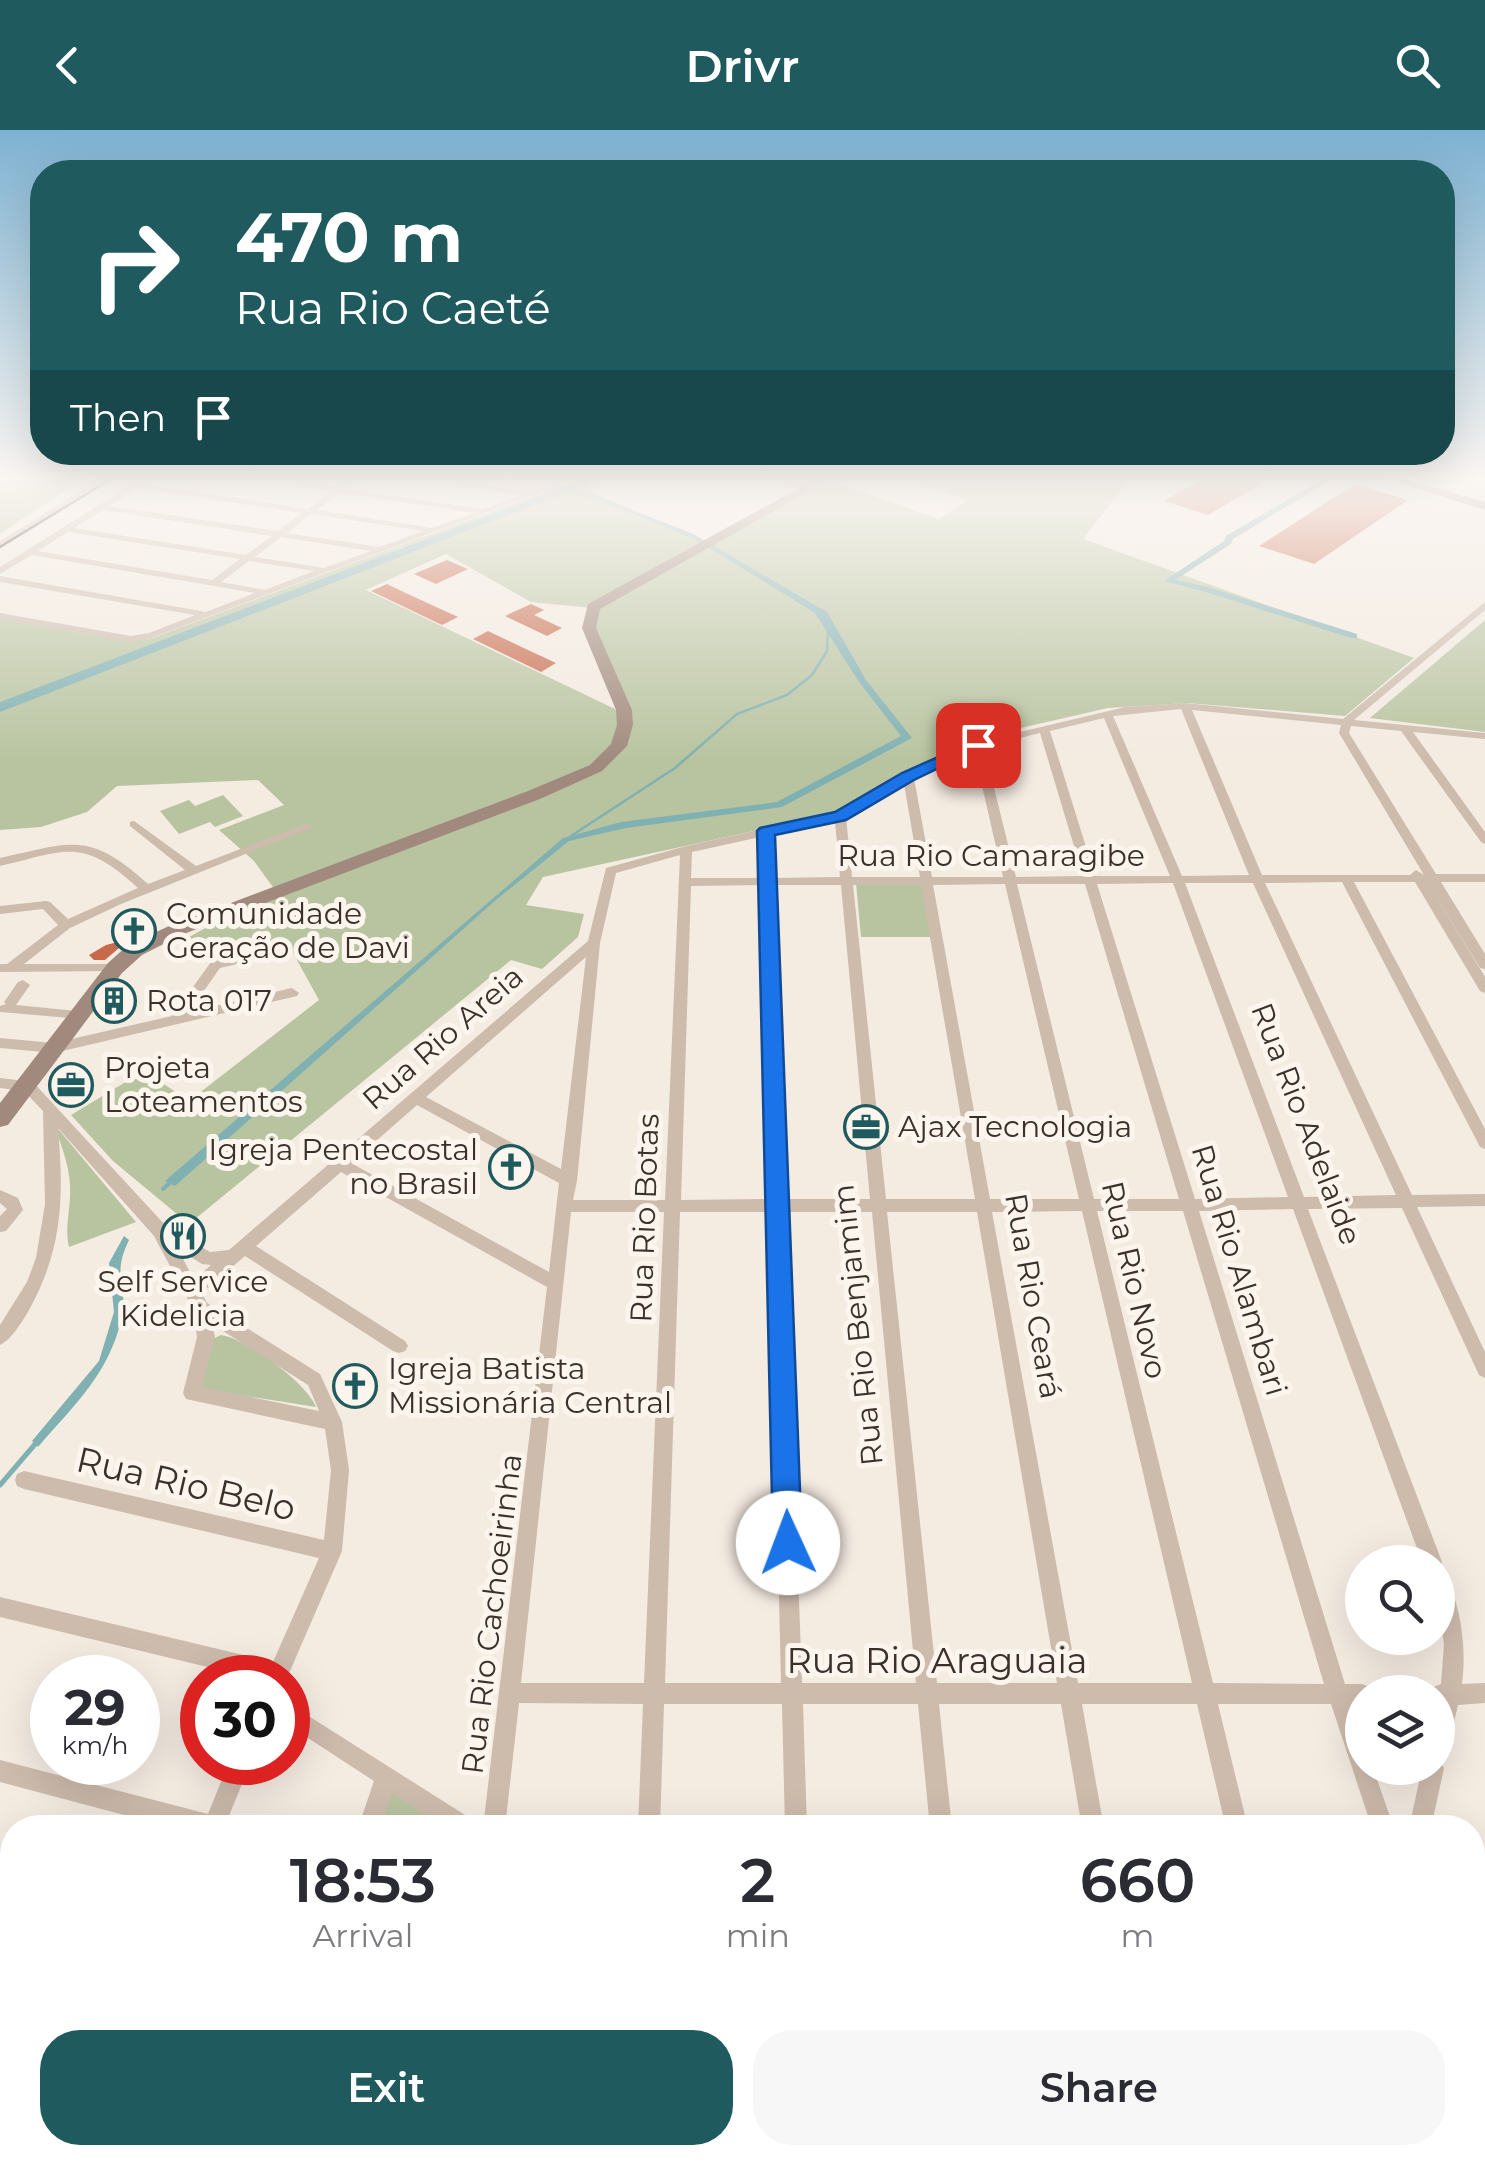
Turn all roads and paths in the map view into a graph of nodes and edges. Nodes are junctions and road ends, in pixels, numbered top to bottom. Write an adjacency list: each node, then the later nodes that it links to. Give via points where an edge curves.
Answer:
1 (139, 571): 6 (street)
2 (231, 571): 6 (street)
3 (326, 571): 7 (street)
4 (658, 571): 47 (main road, via 592,610 589,628 626,726 619,746 596,768 174,931)
5 (0, 579): 9 (street)
6 (214, 584): 7 (street)
7 (268, 593): 9 (street)
8 (1485, 605): 15 (street)
9 (208, 615): 10 (street, via 131,639)
10 (0, 616)
11 (1485, 616): 15 (street)
12 (1185, 706): 13 (street); 14 (street); 31 (street)
13 (1106, 714): 17 (street); 35 (street, Rua Rio Adelaide)
14 (1327, 719): 15 (street); 29 (street)
15 (1353, 721): 16 (street); 29 (street, via 1344,733)
16 (1404, 726): 18 (street); 25 (street)
17 (1044, 728): 19 (street); 34 (street, Rua Rio Alambari)
18 (1485, 736)
19 (978, 745): 20 (street); 33 (street, Rua Rio Novo)
20 (908, 776): 21 (street); 36 (street, Rua Rio Ceará)
21 (840, 816): 24 (street); 39 (street, Rua Rio Benjamim)
22 (134, 824): 28 (street)
23 (307, 827): 28 (street)
24 (766, 831): 26 (street); 38 (street)
25 (1485, 840)
26 (686, 850): 37 (street, Rua Rio Botas); 43 (street, Rua Rio Cachoeirinha, via 610,871)
27 (0, 862): 40 (street, via 92,847)
28 (193, 870): 40 (street)
29 (1425, 878): 30 (street, Rua Rio Camaragibe); 32 (street, Rua Rio Camaragibe); 45 (street); 49 (street)
30 (1485, 878)
31 (1257, 879): 32 (street, Rua Rio Camaragibe); 35 (street, Rua Rio Camaragibe); 66 (street)
32 (1346, 879): 61 (street)
33 (1010, 880): 34 (street, Rua Rio Camaragibe); 36 (street, Rua Rio Camaragibe); 69 (street, Rua Rio Novo)
34 (1092, 880): 35 (street, Rua Rio Camaragibe); 70 (street, Rua Rio Alambari)
35 (1178, 880): 67 (street, Rua Rio Adelaide)
36 (926, 881): 39 (street, Rua Rio Camaragibe); 68 (street, Rua Rio Ceará)
37 (684, 882): 38 (street, Rua Rio Camaragibe); 72 (street, Rua Rio Botas)
38 (768, 882): 39 (street, Rua Rio Camaragibe); 73 (street)
39 (846, 882): 74 (street, Rua Rio Benjamim)
40 (145, 888): 42 (street)
41 (0, 910): 42 (street, via 46,905)
42 (66, 925): 46 (street)
43 (594, 943): 58 (street, Rua Rio Areia); 63 (street, Rua Rio Cachoeirinha)
44 (274, 951): 53 (street, via 216,965)
45 (1485, 965)
46 (6, 967): 47 (street)
47 (116, 968): 52 (main road)
48 (23, 985): 51 (street)
49 (1485, 988)
50 (292, 993): 53 (street)
51 (4, 1007): 52 (street)
52 (77, 1016): 55 (main road)
53 (176, 1020): 55 (street)
54 (0, 1043): 55 (street)
55 (54, 1048): 57 (main road)
56 (0, 1082): 57 (street)
57 (28, 1086): 59 (street); 60 (main road)
58 (415, 1098): 62 (street, Rua Rio Areia); 63 (street)
59 (49, 1113): 76 (street); 80 (street, via 56,1184 47,1256 34,1291)
60 (0, 1119)
61 (1485, 1143)
62 (340, 1164): 77 (street, Rua Rio Areia); 78 (street)
63 (569, 1181): 71 (street, Rua Rio Cachoeirinha)
64 (0, 1196): 75 (street, via 12,1202)
65 (1485, 1200): 66 (street)
66 (1408, 1201): 67 (street); 82 (street)
67 (1301, 1202): 70 (street); 85 (street, Rua Rio Adelaide)
68 (984, 1205): 69 (street); 74 (street); 95 (street, Rua Rio Ceará)
69 (1088, 1205): 70 (street); 96 (street, Rua Rio Novo)
70 (1190, 1205): 97 (street, Rua Rio Alambari)
71 (567, 1206): 72 (street); 78 (street, Rua Rio Cachoeirinha)
72 (672, 1206): 73 (street); 92 (street, Rua Rio Botas)
73 (777, 1206): 74 (street); 93 (street)
74 (879, 1206): 94 (street, Rua Rio Benjamim)
75 (7, 1220)
76 (160, 1231): 77 (street, via 208,1259); 79 (street)
77 (239, 1251): 79 (street, Rua Rio Areia); 81 (street)
78 (556, 1284): 91 (street, Rua Rio Cachoeirinha)
79 (197, 1300): 83 (street, via 314,1380); 83 (street, via 206,1338 192,1393)
80 (0, 1338)
81 (400, 1346)
82 (1485, 1370)
83 (333, 1422): 86 (street, via 340,1488)
84 (24, 1480): 86 (street, Rua Rio Belo)
85 (1426, 1545)
86 (332, 1552): 89 (street)
87 (0, 1607): 88 (street)
88 (196, 1655)
89 (286, 1655)
90 (1485, 1692): 99 (street)
91 (512, 1693): 92 (street, Rua Rio Araguaia); 109 (street, Rua Rio Cachoeirinha)
92 (654, 1693): 93 (street, Rua Rio Araguaia); 110 (street, Rua Rio Botas)
93 (792, 1694): 94 (street, Rua Rio Araguaia); 111 (street)
94 (928, 1694): 95 (street, Rua Rio Araguaia); 112 (street, Rua Rio Benjamim)
95 (1070, 1694): 96 (street, Rua Rio Araguaia); 113 (street, Rua Rio Ceará)
96 (1205, 1694): 97 (street, Rua Rio Araguaia); 114 (street, Rua Rio Novo)
97 (1338, 1694): 98 (street, Rua Rio Araguaia); 115 (street, Rua Rio Alambari)
98 (1345, 1694)
99 (1455, 1694)
100 (310, 1728): 102 (street)
101 (0, 1771): 105 (street)
102 (386, 1778): 107 (street); 108 (street)
103 (230, 1785): 106 (street)
104 (1429, 1785): 116 (street)
105 (167, 1815)
106 (217, 1815)
107 (373, 1815)
108 (444, 1815)
109 (496, 1815)
110 (650, 1815)
111 (796, 1815)
112 (940, 1815)
113 (1091, 1815)
114 (1233, 1815)
115 (1379, 1815)
116 (1423, 1815)

